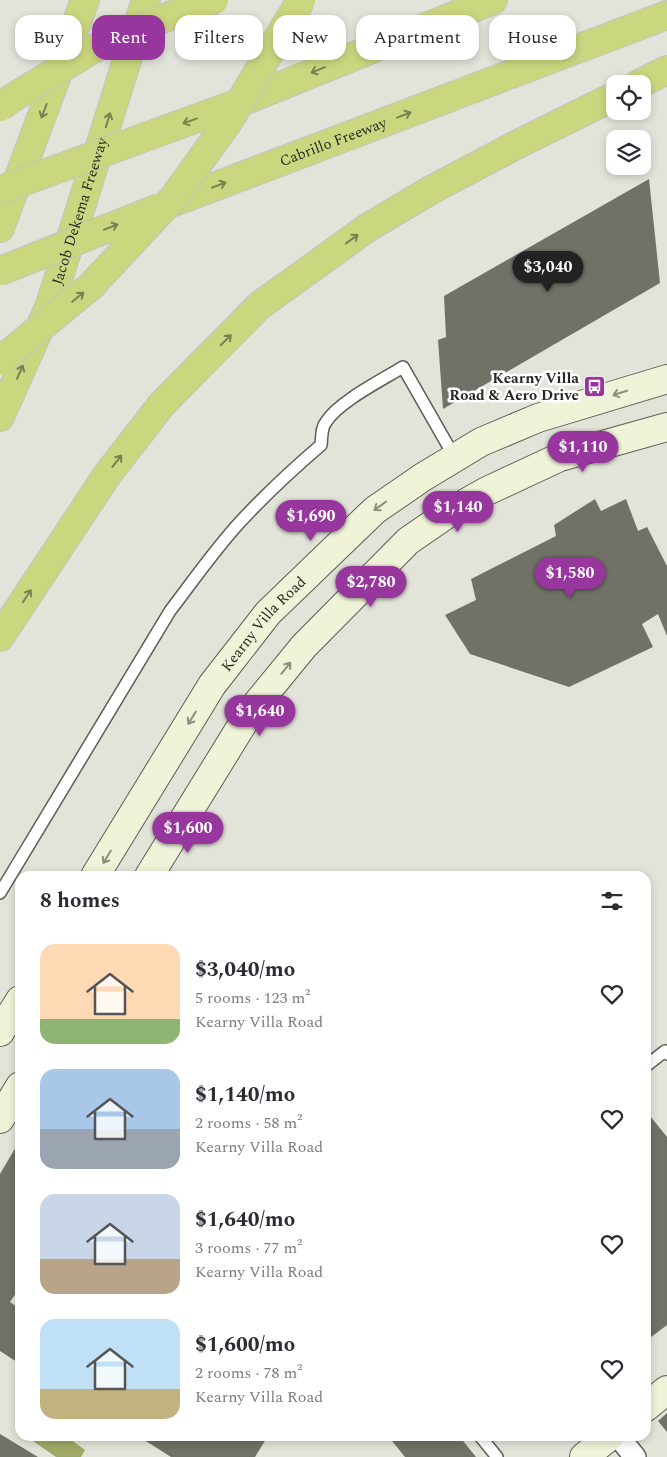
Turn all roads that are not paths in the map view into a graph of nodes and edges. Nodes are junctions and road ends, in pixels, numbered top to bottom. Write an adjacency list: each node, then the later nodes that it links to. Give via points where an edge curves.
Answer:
1 (85, 0): 12 (highway, one-way to 12)
2 (146, 0): 16 (highway, Jacob Dekema Freeway, one-way to 2, via 50,305)
3 (214, 0): 10 (highway, bridge, via 93,49)
4 (301, 0): 14 (highway, one-way to 4, bridge, via 91,286 174,197 228,122)
5 (494, 0): 11 (highway, one-way to 11, bridge, via 236,104)
6 (667, 15): 13 (highway, Cabrillo Freeway, one-way to 6, bridge)
7 (667, 70): 8 (highway)
8 (651, 78)
9 (606, 100): 19 (highway, one-way to 9, via 107,475 162,404 259,306 367,228 431,190)
10 (0, 107)
11 (0, 190)
12 (0, 228)
13 (0, 271)
14 (0, 361)
15 (667, 379): 18 (main road, Kearny Villa Road, one-way to 18, via 538,418 481,442)
16 (0, 417)
17 (667, 428): 21 (main road, one-way to 17, via 250,712 304,646 408,541 453,510 500,484 560,458)
18 (455, 458): 20 (main road, Kearny Villa Road, one-way to 20, via 375,510 268,613 212,685); 22 (lane, via 403,367 341,405 323,427 321,445 240,522 170,612)
19 (0, 637)
20 (98, 871)
21 (153, 871)
22 (0, 893)
23 (15, 1008): 24 (main road)
24 (0, 1032)
25 (667, 1054): 26 (lane, via 665,1051)
26 (651, 1062)
27 (15, 1094): 28 (main road)
28 (0, 1119)
29 (667, 1390): 30 (main road)
30 (651, 1403)
31 (484, 1441): 34 (lane)
32 (604, 1441): 35 (main road)
33 (622, 1441): 36 (street)
34 (496, 1457)
35 (584, 1457)
36 (634, 1457)

